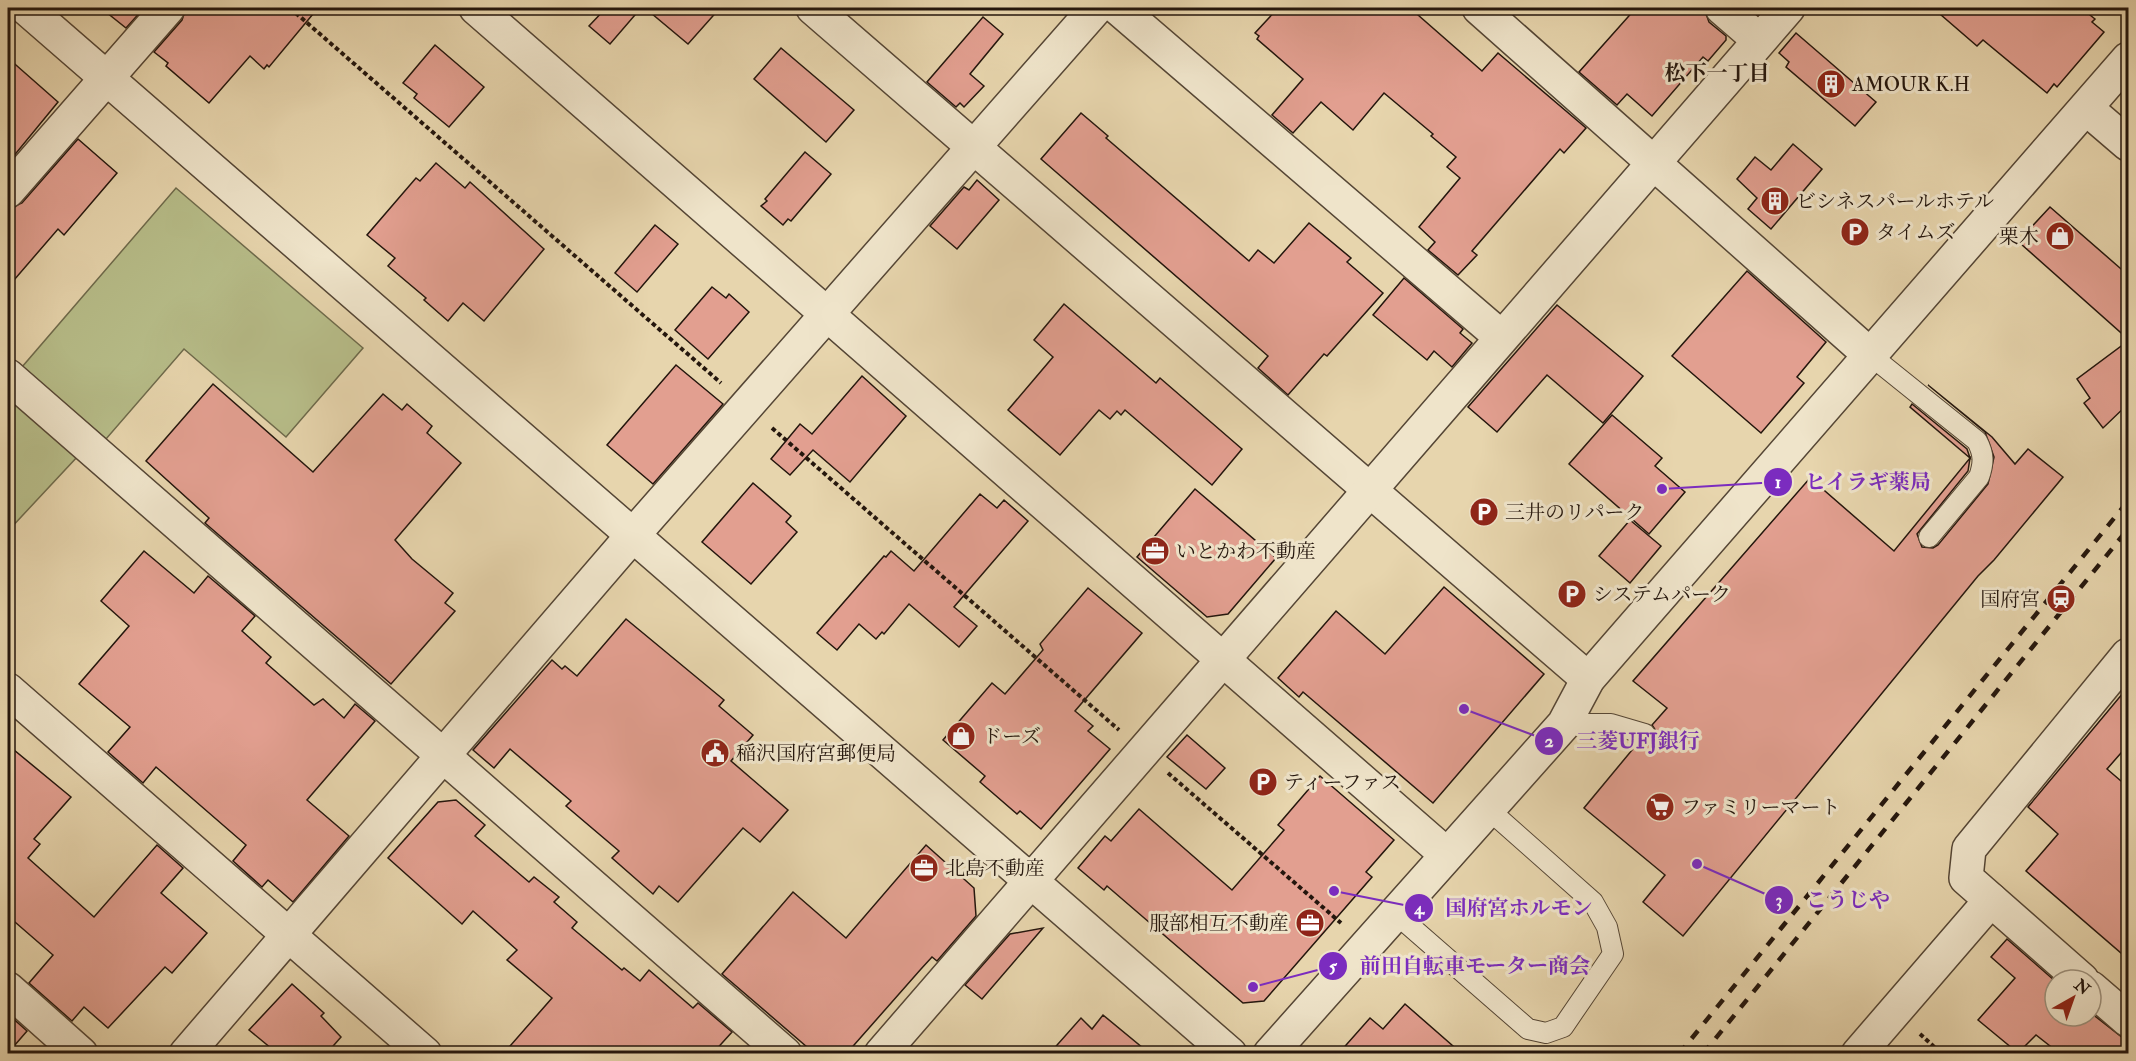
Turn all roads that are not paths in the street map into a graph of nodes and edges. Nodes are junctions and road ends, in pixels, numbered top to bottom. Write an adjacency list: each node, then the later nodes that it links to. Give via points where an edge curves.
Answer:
1 (26, 8): 12 (street)
2 (168, 8): 12 (street)
3 (476, 8): 18 (street)
4 (813, 8): 15 (street)
5 (1096, 8): 15 (street)
6 (1118, 8): 19 (street)
7 (1479, 8): 16 (street)
8 (1722, 8): 10 (street)
9 (1788, 8): 10 (street)
10 (1759, 40): 16 (street)
11 (2128, 59): 13 (street)
12 (107, 78): 17 (street); 23 (street)
13 (2086, 108): 14 (street); 20 (street)
14 (2128, 144)
15 (974, 147): 18 (street); 22 (street)
16 (1653, 162): 19 (street); 20 (street)
17 (8, 191)
18 (827, 314): 23 (street); 26 (street)
19 (1501, 337): 22 (street)
20 (1870, 355): 24 (lane, via 1977,441 1983,453 1979,477); 27 (street)
21 (8, 376): 31 (street)
22 (1368, 490): 26 (street); 27 (street)
23 (633, 535): 31 (street); 34 (street)
24 (1929, 537)
25 (2128, 655): 35 (street, via 1969,849 1966,878)
26 (1222, 658): 33 (street); 34 (street)
27 (1588, 679): 29 (street)
28 (8, 690): 37 (street)
29 (1564, 724): 30 (lane, via 1611,724); 32 (street)
30 (1645, 734)
31 (443, 756): 37 (street); 45 (street)
32 (1488, 809): 33 (street); 36 (lane, via 1593,902 1606,927 1613,954 1563,1027 1546,1033 1528,1029)
33 (1447, 855): 36 (street)
34 (1029, 879): 46 (street); 47 (street)
35 (1991, 900): 38 (street); 49 (street)
36 (1395, 913): 48 (street)
37 (288, 935): 43 (street); 44 (street)
38 (2068, 968)
39 (8, 989): 42 (street)
40 (2103, 998): 41 (street)
41 (2128, 1020)
42 (81, 1053)
43 (186, 1053)
44 (425, 1053)
45 (785, 1053)
46 (881, 1053)
47 (1230, 1053)
48 (1270, 1053)
49 (1858, 1053)

